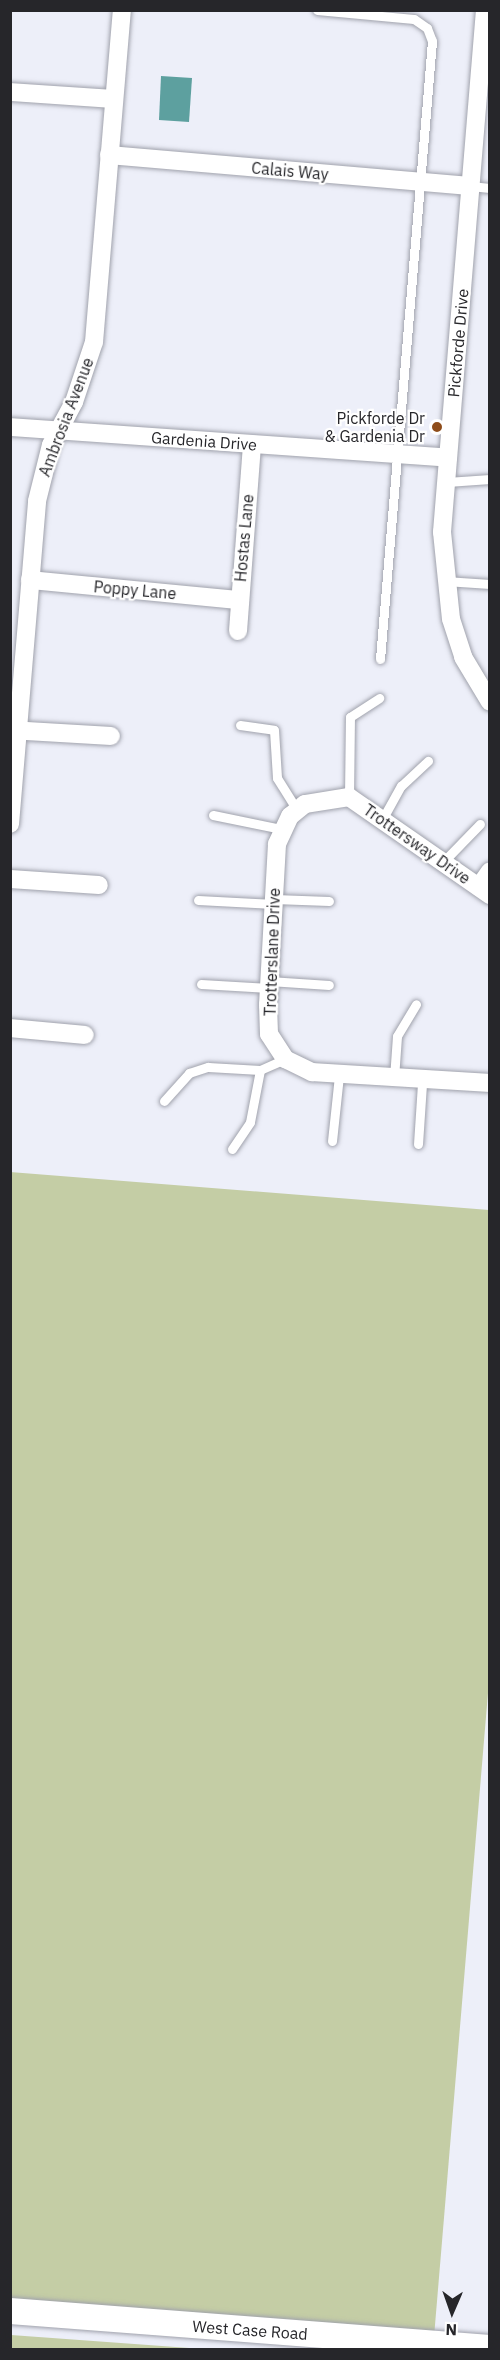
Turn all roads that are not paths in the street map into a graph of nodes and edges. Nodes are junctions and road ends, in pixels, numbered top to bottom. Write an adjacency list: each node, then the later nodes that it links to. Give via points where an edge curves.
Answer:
1 (122, 10): 5 (street, Ambrosia Avenue)
2 (316, 10): 7 (lane, via 400,17 428,28 432,41)
3 (485, 10): 8 (street, Pickforde Drive)
4 (10, 92): 5 (street)
5 (112, 99): 6 (street, Ambrosia Avenue)
6 (109, 155): 7 (street, Calais Way); 11 (street, Ambrosia Avenue, via 94,342)
7 (420, 183): 8 (street, Calais Way); 13 (lane)
8 (470, 186): 9 (lane); 14 (street, Pickforde Drive)
9 (489, 188)
10 (10, 427): 11 (street, Gardenia Drive)
11 (60, 431): 12 (street, Gardenia Drive); 17 (street, Ambrosia Avenue, via 37,501)
12 (252, 445): 13 (street, Gardenia Drive); 20 (street, Hostas Lane)
13 (397, 454): 14 (street, Gardenia Drive); 22 (lane)
14 (448, 459): 16 (street, Pickforde Drive)
15 (489, 479): 16 (lane)
16 (447, 482): 18 (street, Pickforde Drive)
17 (30, 580): 20 (street, Poppy Lane); 26 (street, Ambrosia Avenue)
18 (445, 581): 19 (lane); 24 (street, Pickforde Drive, via 463,657)
19 (489, 584)
20 (239, 600): 21 (street, Hostas Lane)
21 (238, 631)
22 (380, 658)
23 (379, 698): 29 (lane, via 350,717)
24 (489, 702)
25 (240, 725): 32 (lane, via 274,730 277,778)
26 (14, 730): 27 (street); 33 (street, Ambrosia Avenue)
27 (111, 736)
28 (428, 762): 31 (lane, via 401,786)
29 (349, 797): 31 (street, Trottersway Drive); 32 (street, Trottersway Drive, via 324,799)
30 (213, 815): 32 (lane)
31 (383, 818): 35 (street, Trottersway Drive)
32 (289, 819): 41 (street, Trotterslane Drive)
33 (10, 824)
34 (480, 824): 35 (lane)
35 (443, 862): 39 (street, Trottersway Drive)
36 (489, 871): 39 (street, Trottersway Drive)
37 (10, 879): 38 (street)
38 (99, 885)
39 (484, 891)
40 (198, 900): 41 (lane)
41 (274, 902): 42 (lane); 44 (street, Trotterslane Drive)
42 (329, 902)
43 (201, 984): 44 (lane)
44 (269, 985): 45 (lane); 49 (street, Trotterslane Drive, via 269,1034)
45 (329, 985)
46 (416, 1004): 52 (lane, via 397,1036)
47 (10, 1028): 48 (street)
48 (85, 1035)
49 (285, 1059): 50 (lane); 51 (street, via 312,1072)
50 (260, 1070): 55 (lane, via 208,1067 189,1073); 58 (lane, via 250,1122)
51 (339, 1075): 52 (street); 56 (lane)
52 (394, 1081): 53 (street)
53 (422, 1083): 54 (street); 57 (lane)
54 (489, 1083)
55 (164, 1101)
56 (332, 1141)
57 (418, 1144)
58 (232, 1149)
59 (10, 2311): 60 (main road, West Case Road)
60 (489, 2348)

